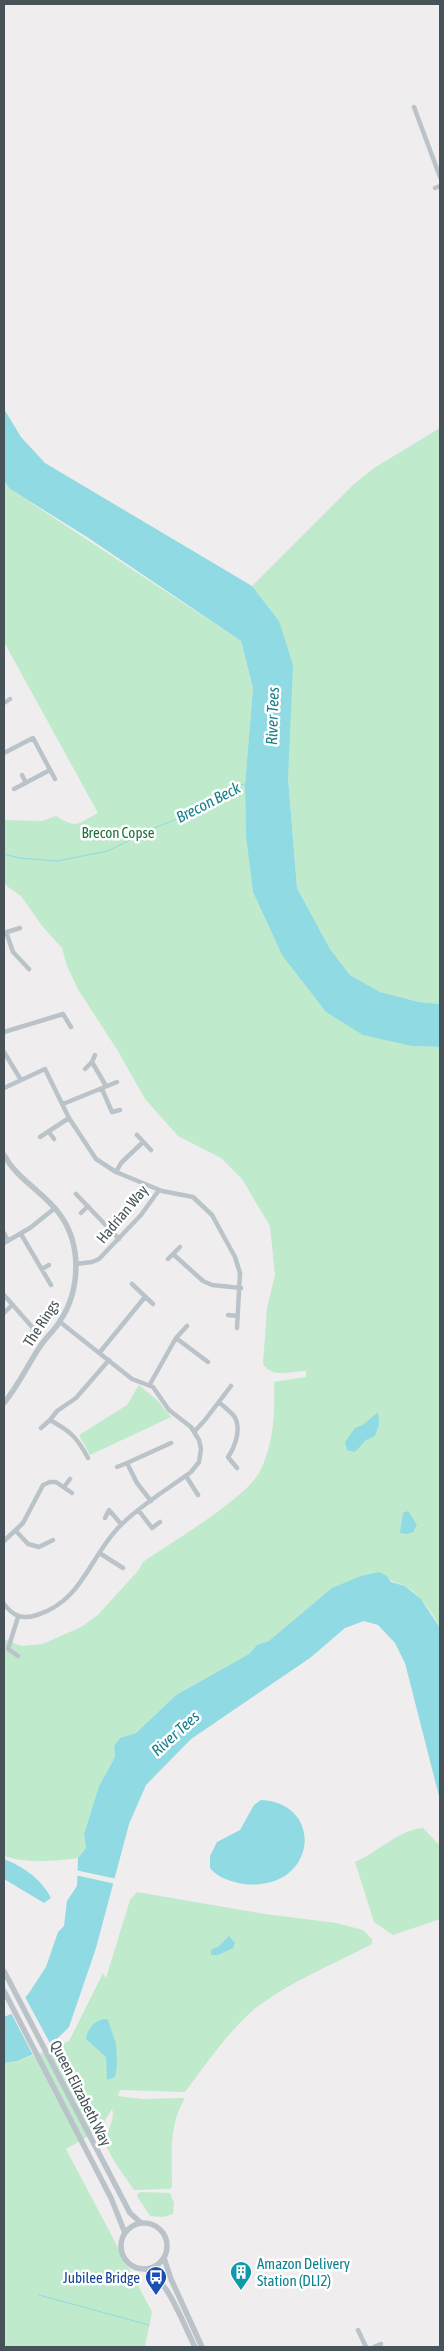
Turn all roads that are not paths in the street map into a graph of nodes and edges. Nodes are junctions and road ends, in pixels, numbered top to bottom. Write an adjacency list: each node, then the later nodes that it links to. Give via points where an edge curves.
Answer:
1 (422, 110): 2 (street, via 415,109)
2 (440, 178)
3 (440, 186): 4 (street)
4 (435, 188)
5 (10, 699): 6 (street)
6 (4, 703)
7 (30, 732): 8 (street)
8 (34, 738): 9 (street); 10 (street)
9 (4, 753)
10 (50, 770): 12 (street); 13 (street)
11 (22, 775): 13 (street)
12 (55, 779)
13 (26, 783): 14 (street)
14 (14, 789)
15 (20, 928): 16 (street)
16 (5, 933): 17 (street, via 13,952)
17 (29, 969)
18 (71, 1027): 19 (street, via 63,1014)
19 (4, 1032)
20 (4, 1052): 24 (street)
21 (95, 1055): 22 (street)
22 (92, 1062): 23 (street); 27 (street)
23 (85, 1068)
24 (21, 1080): 26 (street); 28 (street, via 45,1070)
25 (117, 1082): 27 (street)
26 (4, 1088)
27 (104, 1088): 28 (street); 30 (street)
28 (63, 1104): 32 (street)
29 (120, 1110): 30 (street)
30 (112, 1112): 31 (street)
31 (107, 1116)
32 (69, 1118): 33 (street); 40 (street, via 96,1159)
33 (49, 1132): 35 (street); 36 (street)
34 (138, 1135): 37 (street)
35 (40, 1137)
36 (54, 1139)
37 (143, 1142): 38 (street); 40 (street)
38 (151, 1150)
39 (4, 1155): 44 (street, The Rings, via 19,1177)
40 (116, 1172): 41 (street)
41 (159, 1190): 48 (street, Hadrian Way); 58 (street, via 193,1197 212,1215 235,1257 240,1272)
42 (76, 1194): 43 (street)
43 (88, 1206): 45 (street); 48 (street)
44 (55, 1208): 47 (street); 53 (street, The Rings, via 68,1228)
45 (80, 1213)
46 (4, 1233): 49 (street)
47 (21, 1234): 49 (street); 55 (street)
48 (118, 1239): 53 (street, Hadrian Way, via 99,1258)
49 (6, 1242)
50 (180, 1246): 51 (street)
51 (173, 1254): 52 (street); 58 (street, via 203,1281)
52 (168, 1259)
53 (76, 1264): 66 (street, The Rings, via 70,1299)
54 (49, 1265): 55 (street)
55 (42, 1269): 57 (street)
56 (132, 1284): 60 (street)
57 (51, 1286)
58 (240, 1288): 65 (street)
59 (4, 1295): 62 (street)
60 (145, 1297): 61 (street); 73 (street)
61 (153, 1304)
62 (12, 1305): 63 (street); 69 (street)
63 (4, 1313)
64 (228, 1315): 65 (street)
65 (238, 1316): 70 (street)
66 (60, 1322): 73 (street); 78 (street, The Rings, via 41,1344)
67 (41, 1325): 69 (street)
68 (187, 1326): 72 (street)
69 (33, 1328): 71 (street)
70 (237, 1328)
71 (32, 1336)
72 (176, 1338): 75 (street); 76 (street)
73 (100, 1352): 74 (street)
74 (109, 1360): 76 (street, via 132,1379); 80 (street, via 76,1398)
75 (208, 1362)
76 (150, 1384): 82 (street, via 169,1410)
77 (231, 1386): 79 (street)
78 (4, 1402)
79 (219, 1402): 82 (street); 89 (street, via 237,1421 234,1449 228,1457)
80 (50, 1420): 81 (street); 84 (street, via 76,1436)
81 (41, 1428)
82 (194, 1432): 90 (street, via 201,1449 199,1462)
83 (170, 1443): 87 (street)
84 (84, 1450): 85 (street); 86 (street)
85 (78, 1453)
86 (88, 1458)
87 (127, 1462): 88 (street); 95 (street)
88 (117, 1467)
89 (236, 1468)
90 (186, 1476): 94 (street); 95 (street)
91 (70, 1479): 92 (street)
92 (64, 1486): 93 (street); 102 (street, via 56,1482 43,1485)
93 (72, 1493)
94 (198, 1494)
95 (151, 1501): 98 (street)
96 (112, 1504): 97 (street)
97 (109, 1510): 99 (street); 101 (street)
98 (139, 1511): 100 (street, via 152,1528); 101 (street)
99 (106, 1518)
100 (160, 1522)
101 (121, 1524): 105 (street)
102 (16, 1531): 103 (street, via 28,1544 39,1547); 104 (street)
103 (53, 1540)
104 (4, 1541)
105 (101, 1554): 106 (street); 108 (street, via 66,1600 38,1615)
106 (123, 1568)
107 (4, 1604): 108 (street)
108 (18, 1617): 109 (street, via 8,1649)
109 (18, 1656)
110 (4, 1971): 112 (street, Queen Elizabeth Way, via 130,2213)
111 (4, 1991): 113 (street, Queen Elizabeth Way, via 112,2198)
112 (141, 2223): 113 (street); 114 (street, via 152,2224 163,2232 167,2244)
113 (124, 2233): 115 (street, via 121,2246 125,2259)
114 (164, 2258): 115 (street, via 157,2265); 119 (street)
115 (144, 2269): 118 (street, via 154,2273 164,2286)
116 (358, 2330): 120 (street)
117 (381, 2344): 121 (street)
118 (195, 2347)
119 (202, 2347)
120 (366, 2347)
121 (374, 2347)

